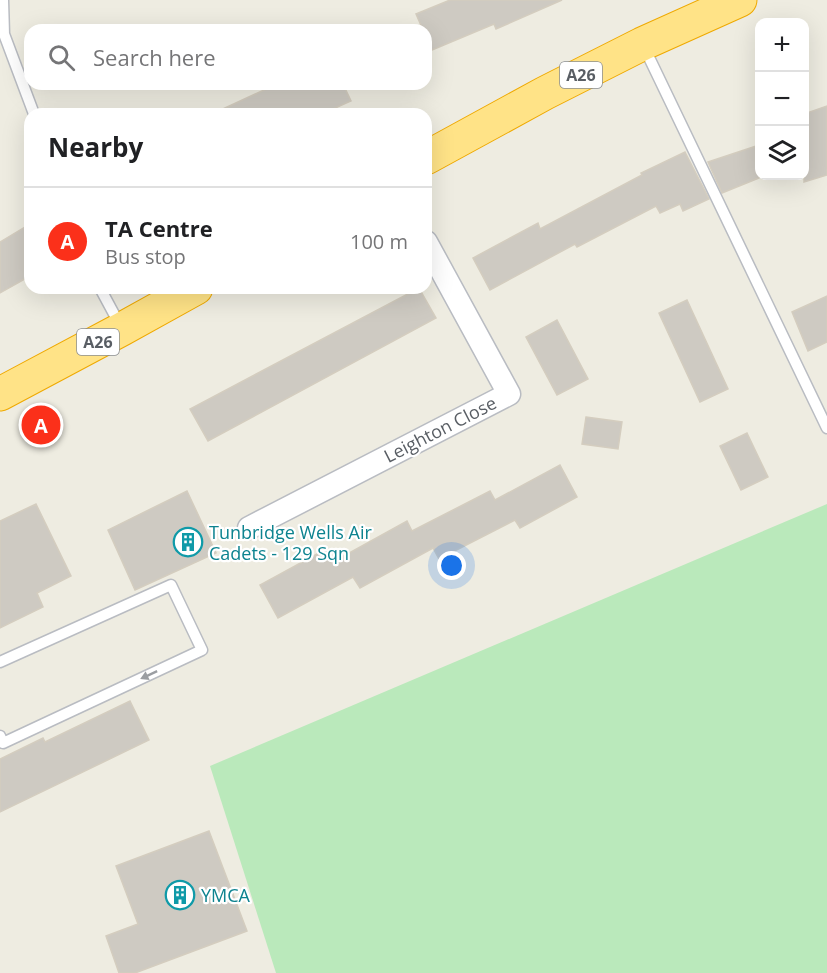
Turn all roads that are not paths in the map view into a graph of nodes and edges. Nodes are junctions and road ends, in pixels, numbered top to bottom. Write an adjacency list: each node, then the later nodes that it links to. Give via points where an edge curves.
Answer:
1 (3, 0): 4 (lane, via 4,34)
2 (728, 2): 3 (highway, A26)
3 (642, 44): 7 (highway, A26); 13 (lane)
4 (24, 87)
5 (25, 90): 6 (lane)
6 (32, 108)
7 (432, 155)
8 (432, 253): 14 (street, Leighton Close, via 509,394)
9 (103, 294): 11 (lane)
10 (185, 294): 11 (highway, A26)
11 (122, 330): 12 (highway, A26)
12 (0, 394)
13 (827, 428)
14 (249, 528)
15 (0, 662): 16 (lane, one-way to 16, via 171,585 202,650 3,743)
16 (0, 736)

